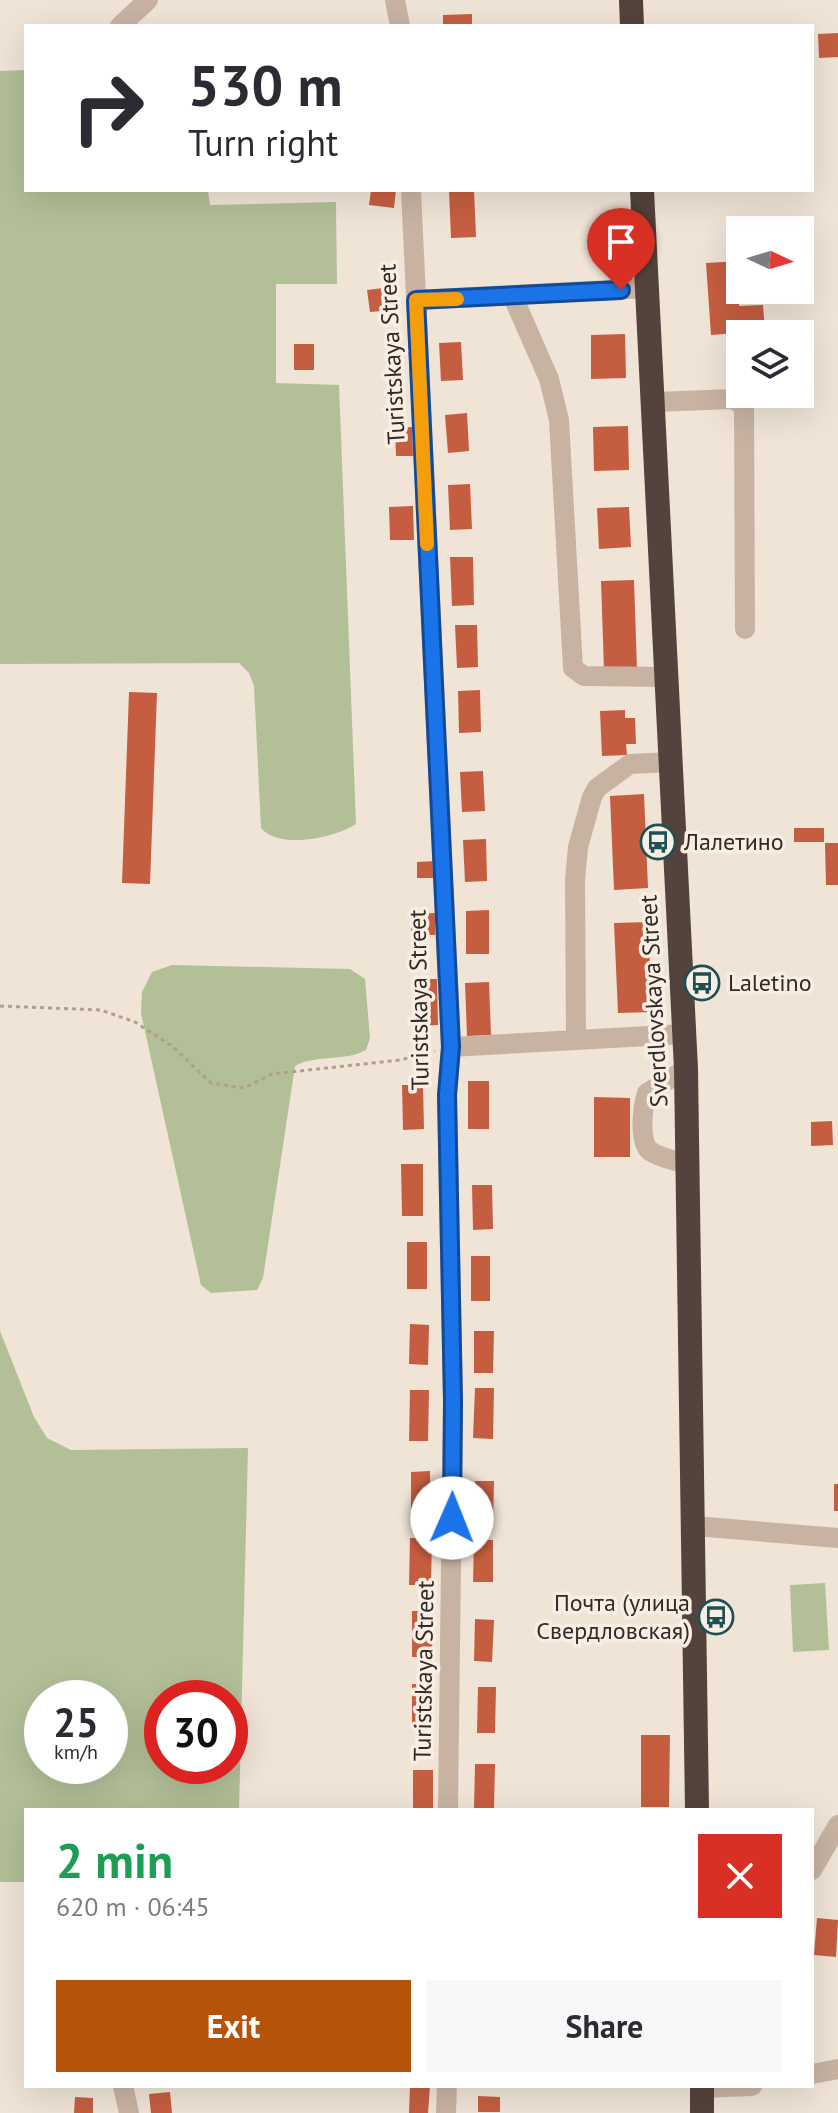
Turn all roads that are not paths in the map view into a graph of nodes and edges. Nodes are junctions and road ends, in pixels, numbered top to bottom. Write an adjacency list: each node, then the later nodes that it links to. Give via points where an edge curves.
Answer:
1 (148, 0): 4 (street)
2 (395, 0): 5 (street)
3 (631, 0): 6 (highway)
4 (122, 24)
5 (400, 24)
6 (632, 24)
7 (411, 192): 11 (street, Turistskaya Street)
8 (642, 192): 9 (highway, Sverdlovskaya Street)
9 (648, 288): 10 (street); 12 (highway, Sverdlovskaya Street)
10 (513, 297): 11 (street); 14 (street, via 549,379 559,420 573,668 584,676)
11 (416, 300): 18 (street, Turistskaya Street)
12 (655, 402): 13 (street, via 733,399 744,406); 14 (highway, Sverdlovskaya Street)
13 (745, 629)
14 (667, 677): 15 (highway, Sverdlovskaya Street)
15 (671, 762): 16 (highway, Sverdlovskaya Street); 17 (street, via 630,764 592,797 575,880)
16 (684, 1034): 17 (street); 19 (highway, Sverdlovskaya Street)
17 (576, 1038): 18 (street)
18 (451, 1047): 23 (street, Turistskaya Street)
19 (686, 1069): 20 (highway, Sverdlovskaya Street); 20 (street, via 647,1093 643,1104 645,1145)
20 (689, 1165): 21 (highway, Sverdlovskaya Street)
21 (694, 1526): 22 (street); 24 (highway, Sverdlovskaya Street)
22 (838, 1538)
23 (448, 1808)
24 (697, 1808)
25 (838, 1825): 26 (street)
26 (814, 1867)
27 (838, 2069): 28 (street)
28 (814, 2074)
29 (123, 2088): 32 (street)
30 (447, 2088): 33 (street)
31 (702, 2088): 34 (highway)
32 (129, 2113)
33 (446, 2113)
34 (702, 2113)

